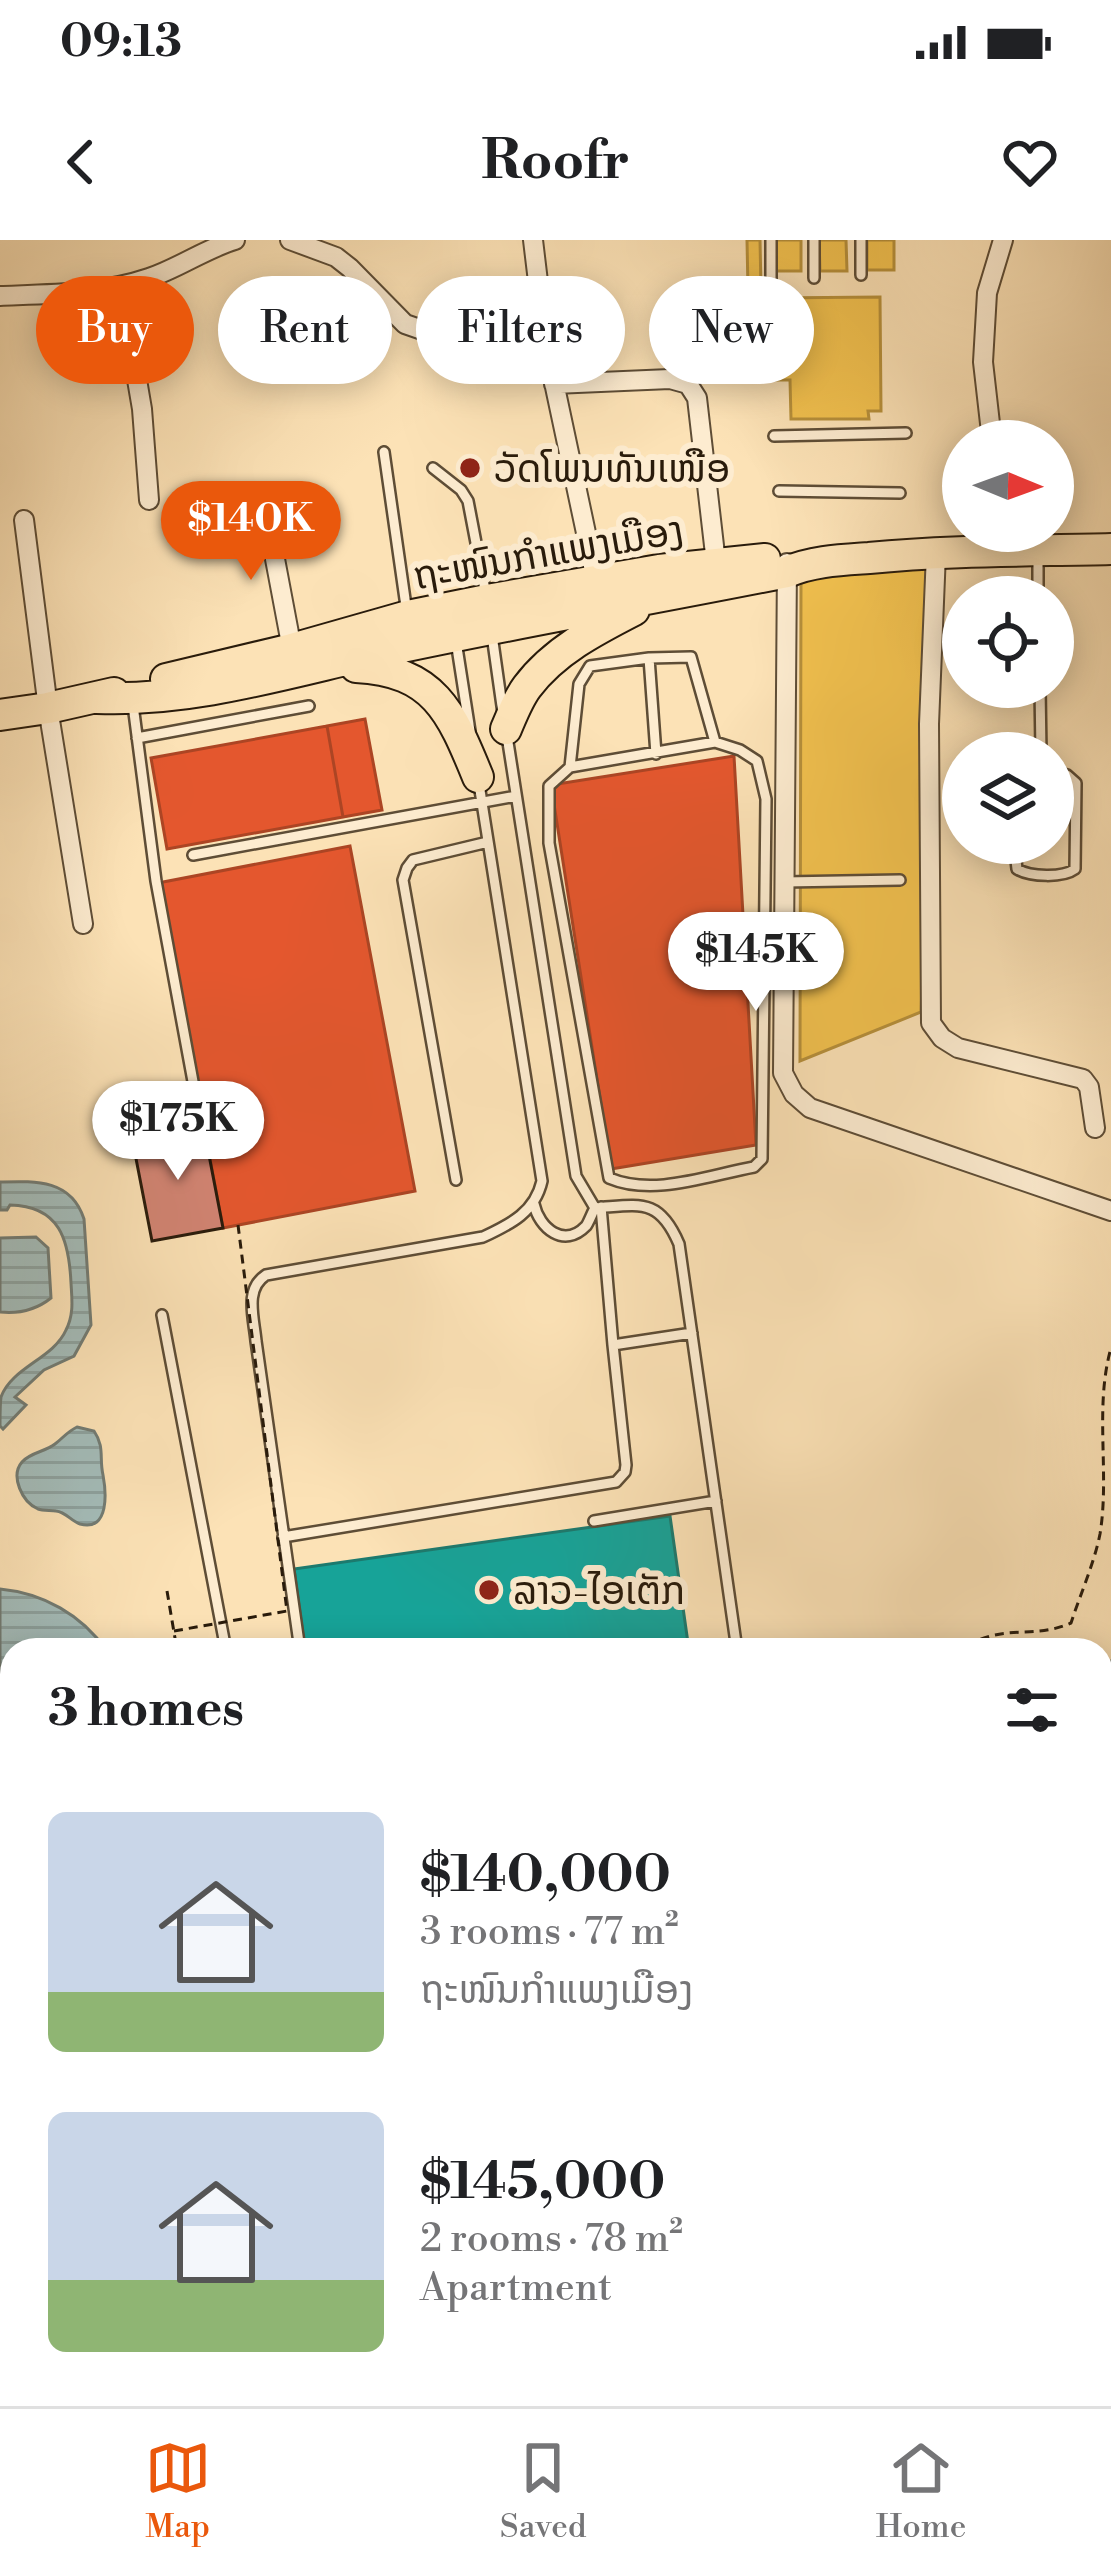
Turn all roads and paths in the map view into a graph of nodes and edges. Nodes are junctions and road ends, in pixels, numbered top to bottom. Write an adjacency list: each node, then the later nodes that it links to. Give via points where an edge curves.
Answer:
1 (236, 240): 9 (street)
2 (290, 240): 15 (street, via 336,257)
3 (532, 240): 10 (street)
4 (771, 240): 11 (lane)
5 (814, 240): 12 (lane)
6 (860, 240): 8 (lane)
7 (1003, 240): 19 (street, via 987,293)
8 (861, 274)
9 (155, 276)
10 (537, 276)
11 (772, 276)
12 (814, 276)
13 (36, 295): 14 (street)
14 (0, 296)
15 (416, 328)
16 (625, 381): 33 (street, via 670,379 688,384 697,398)
17 (137, 384): 26 (street)
18 (554, 384): 35 (street)
19 (990, 420)
20 (906, 434): 21 (lane)
21 (774, 436)
22 (383, 452): 38 (lane)
23 (433, 468): 37 (lane, via 468,501)
24 (779, 491): 25 (lane)
25 (901, 493)
26 (148, 500)
27 (265, 506): 40 (street)
28 (24, 520): 45 (street)
29 (1111, 549): 30 (main road, ຖະໜົນກຳແພງເມືອງ)
30 (1074, 550)
31 (942, 552): 32 (main road, ຖະໜົນກຳແພງເມືອງ)
32 (936, 553): 34 (main road, ຖະໜົນກຳແພງເມືອງ); 65 (street, via 932,1023 958,1048 1083,1078)
33 (716, 563): 34 (main road, ຖະໜົນກຳແພງເມືອງ); 35 (main road, ຖະໜົນກຳແພງເມືອງ)
34 (793, 564): 36 (main road, ຖະໜົນກຳແພງເມືອງ); 55 (street)
35 (596, 580): 37 (main road, ຖະໜົນກຳແພງເມືອງ)
36 (665, 595): 37 (main road, ຖະໜົນກຳແພງເມືອງ); 47 (main road, via 550,662)
37 (489, 615): 39 (main road, ຖະໜົນກຳແພງເມືອງ); 47 (lane)
38 (408, 616): 39 (main road, ຖະໜົນກຳແພງເມືອງ); 40 (main road, ຖະໜົນກຳແພງເມືອງ)
39 (453, 622): 42 (main road, ຖະໜົນກຳແພງເມືອງ); 53 (lane)
40 (292, 649): 43 (main road, ຖະໜົນກຳແພງເມືອງ)
41 (649, 658): 49 (lane, via 691,657); 50 (lane); 51 (lane, via 590,666 579,684)
42 (320, 667): 43 (main road, ຖະໜົນກຳແພງເມືອງ, via 202,691); 53 (main road, via 388,670 431,692 453,721)
43 (131, 694): 45 (main road, ຖະໜົນກຳແພງເມືອງ); 48 (lane)
44 (309, 706): 48 (lane)
45 (48, 708): 46 (main road, ຖະໜົນກຳແພງເມືອງ); 63 (street)
46 (0, 715)
47 (506, 729): 54 (lane)
48 (137, 738): 64 (lane)
49 (715, 742): 50 (lane); 55 (lane, via 757,760)
50 (656, 754): 51 (lane)
51 (570, 767): 57 (lane, via 549,786)
52 (1074, 781): 60 (lane, via 1075,868 1024,874)
53 (480, 789): 54 (lane); 56 (lane); 59 (lane)
54 (516, 796): 58 (lane)
55 (775, 800): 62 (street); 67 (lane, via 762,1160)
56 (488, 842): 66 (lane, via 413,860 404,880); 68 (lane, via 542,1181)
57 (549, 843): 58 (lane); 67 (lane, via 610,1178)
58 (524, 844): 70 (lane, via 576,1176)
59 (193, 855)
60 (1016, 864)
61 (900, 880): 62 (lane)
62 (784, 882): 71 (street, via 783,1073 794,1094 810,1108)
63 (83, 923)
64 (200, 1114)
65 (1095, 1128)
66 (456, 1180)
67 (650, 1186): 69 (lane)
68 (534, 1204): 70 (lane, via 552,1233 571,1235); 79 (lane, via 483,1237 256,1282 251,1294)
69 (645, 1205): 70 (lane); 74 (lane, via 665,1217 679,1244)
70 (598, 1208): 75 (lane)
71 (1111, 1211)
72 (238, 1225): 81 (path, bridge, via 287,1611)
73 (162, 1315): 83 (lane)
74 (692, 1333): 75 (lane); 77 (lane)
75 (613, 1345): 79 (lane, via 626,1465 616,1482)
76 (1111, 1348): 86 (path, via 1100,1536 1071,1624)
77 (716, 1501): 78 (lane); 85 (lane)
78 (594, 1521)
79 (283, 1537): 84 (lane)
80 (167, 1591): 81 (path)
81 (174, 1631): 82 (path)
82 (175, 1638)
83 (224, 1638)
84 (298, 1638)
85 (735, 1638)
86 (982, 1638)

